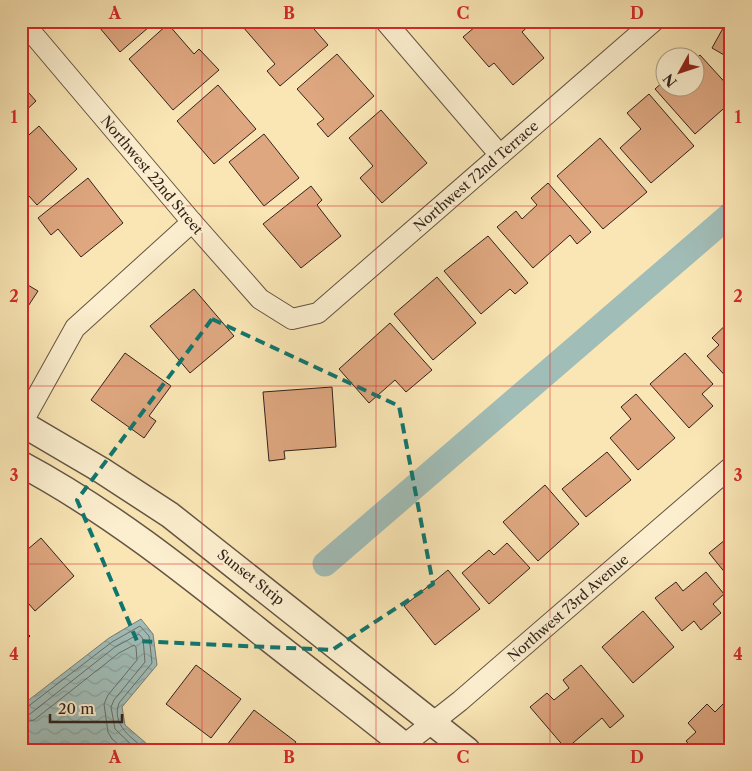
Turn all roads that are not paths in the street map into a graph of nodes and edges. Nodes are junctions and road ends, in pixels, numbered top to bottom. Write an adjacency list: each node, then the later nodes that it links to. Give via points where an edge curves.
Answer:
1 (22, 21): 5 (street, Northwest 22nd Street)
2 (385, 21): 4 (street)
3 (654, 21): 4 (street, Northwest 72nd Terrace)
4 (500, 155): 6 (street, Northwest 72nd Terrace, via 318,313)
5 (192, 222): 6 (street, Northwest 22nd Street, via 260,299); 7 (street, via 75,328)
6 (292, 319)
7 (21, 424): 10 (street, Sunset Strip, via 170,515)
8 (21, 464): 11 (street, via 73,493 117,523)
9 (731, 467): 10 (street, Northwest 73rd Avenue)
10 (433, 722): 11 (street, Northwest 73rd Avenue); 12 (street, Sunset Strip)
11 (407, 747)
12 (467, 750)

